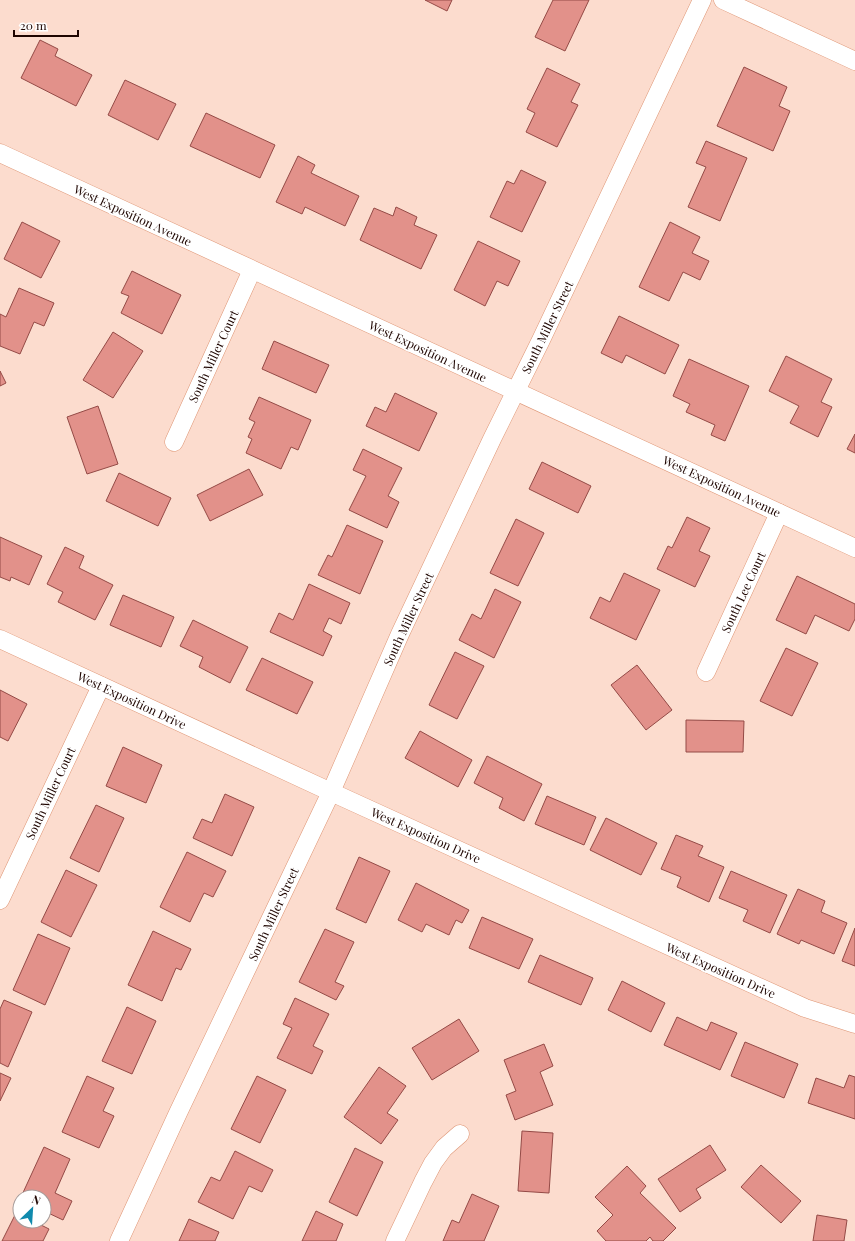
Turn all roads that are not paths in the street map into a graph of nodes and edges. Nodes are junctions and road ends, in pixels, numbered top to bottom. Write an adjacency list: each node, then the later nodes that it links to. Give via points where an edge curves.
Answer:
1 (702, 0): 6 (street, South Miller Street)
2 (723, 0): 3 (street)
3 (855, 61)
4 (0, 153): 5 (street, West Exposition Avenue)
5 (252, 270): 6 (street, West Exposition Avenue); 7 (street, South Miller Court)
6 (515, 391): 8 (street, West Exposition Avenue); 13 (street, South Miller Street, via 400,634)
7 (174, 442)
8 (779, 513): 9 (street, West Exposition Avenue); 11 (street, South Lee Court)
9 (855, 548)
10 (0, 639): 12 (street, West Exposition Drive)
11 (706, 672)
12 (101, 686): 13 (street, West Exposition Drive); 14 (street, South Miller Court)
13 (331, 792): 15 (street, West Exposition Drive, via 805,1008); 17 (street, South Miller Street)
14 (0, 900)
15 (855, 1024)
16 (460, 1134): 18 (street, via 444,1148 434,1163)
17 (119, 1241)
18 (395, 1241)

